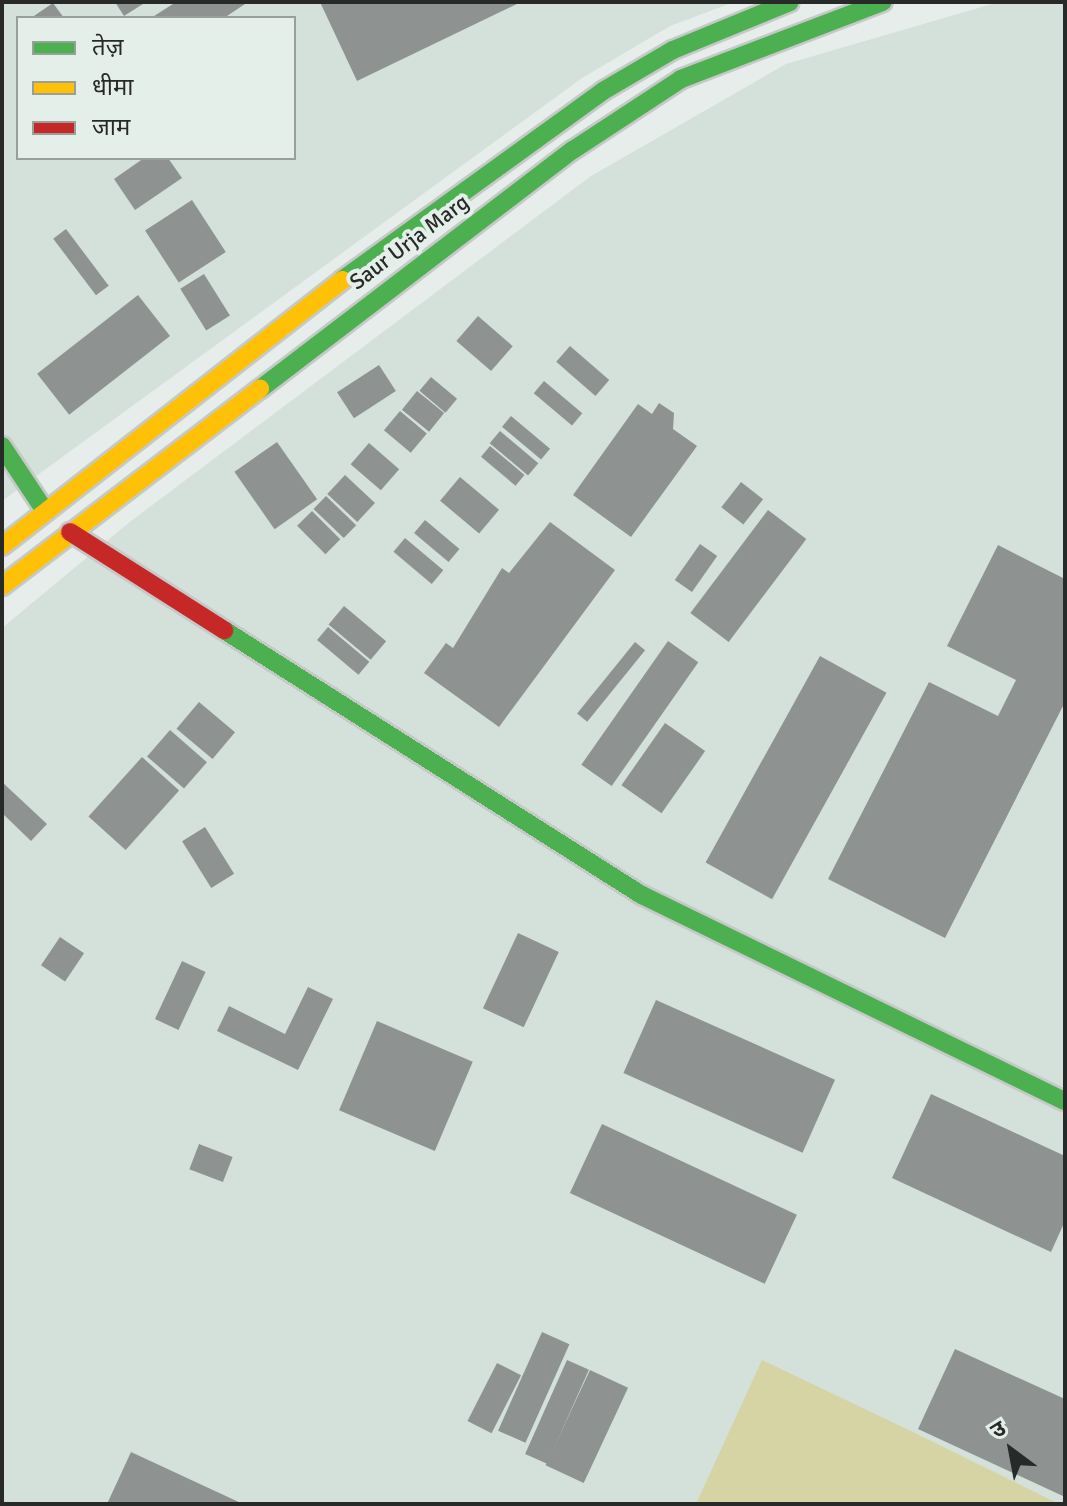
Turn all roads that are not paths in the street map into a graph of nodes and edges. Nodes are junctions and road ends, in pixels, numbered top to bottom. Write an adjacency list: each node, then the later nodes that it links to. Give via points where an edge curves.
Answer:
1 (790, 2): 3 (street, Saur Urja Marg)
2 (883, 2): 4 (street, Saur Urja Marg)
3 (730, 24): 4 (street); 6 (street, Saur Urja Marg, via 603,91 276,328)
4 (743, 51): 7 (street, Saur Urja Marg, via 681,80 573,150)
5 (2, 446): 6 (street)
6 (45, 511): 8 (street, Saur Urja Marg)
7 (70, 532): 9 (street, Saur Urja Marg); 10 (street, via 642,895)
8 (2, 546)
9 (2, 586)
10 (1065, 1101)

